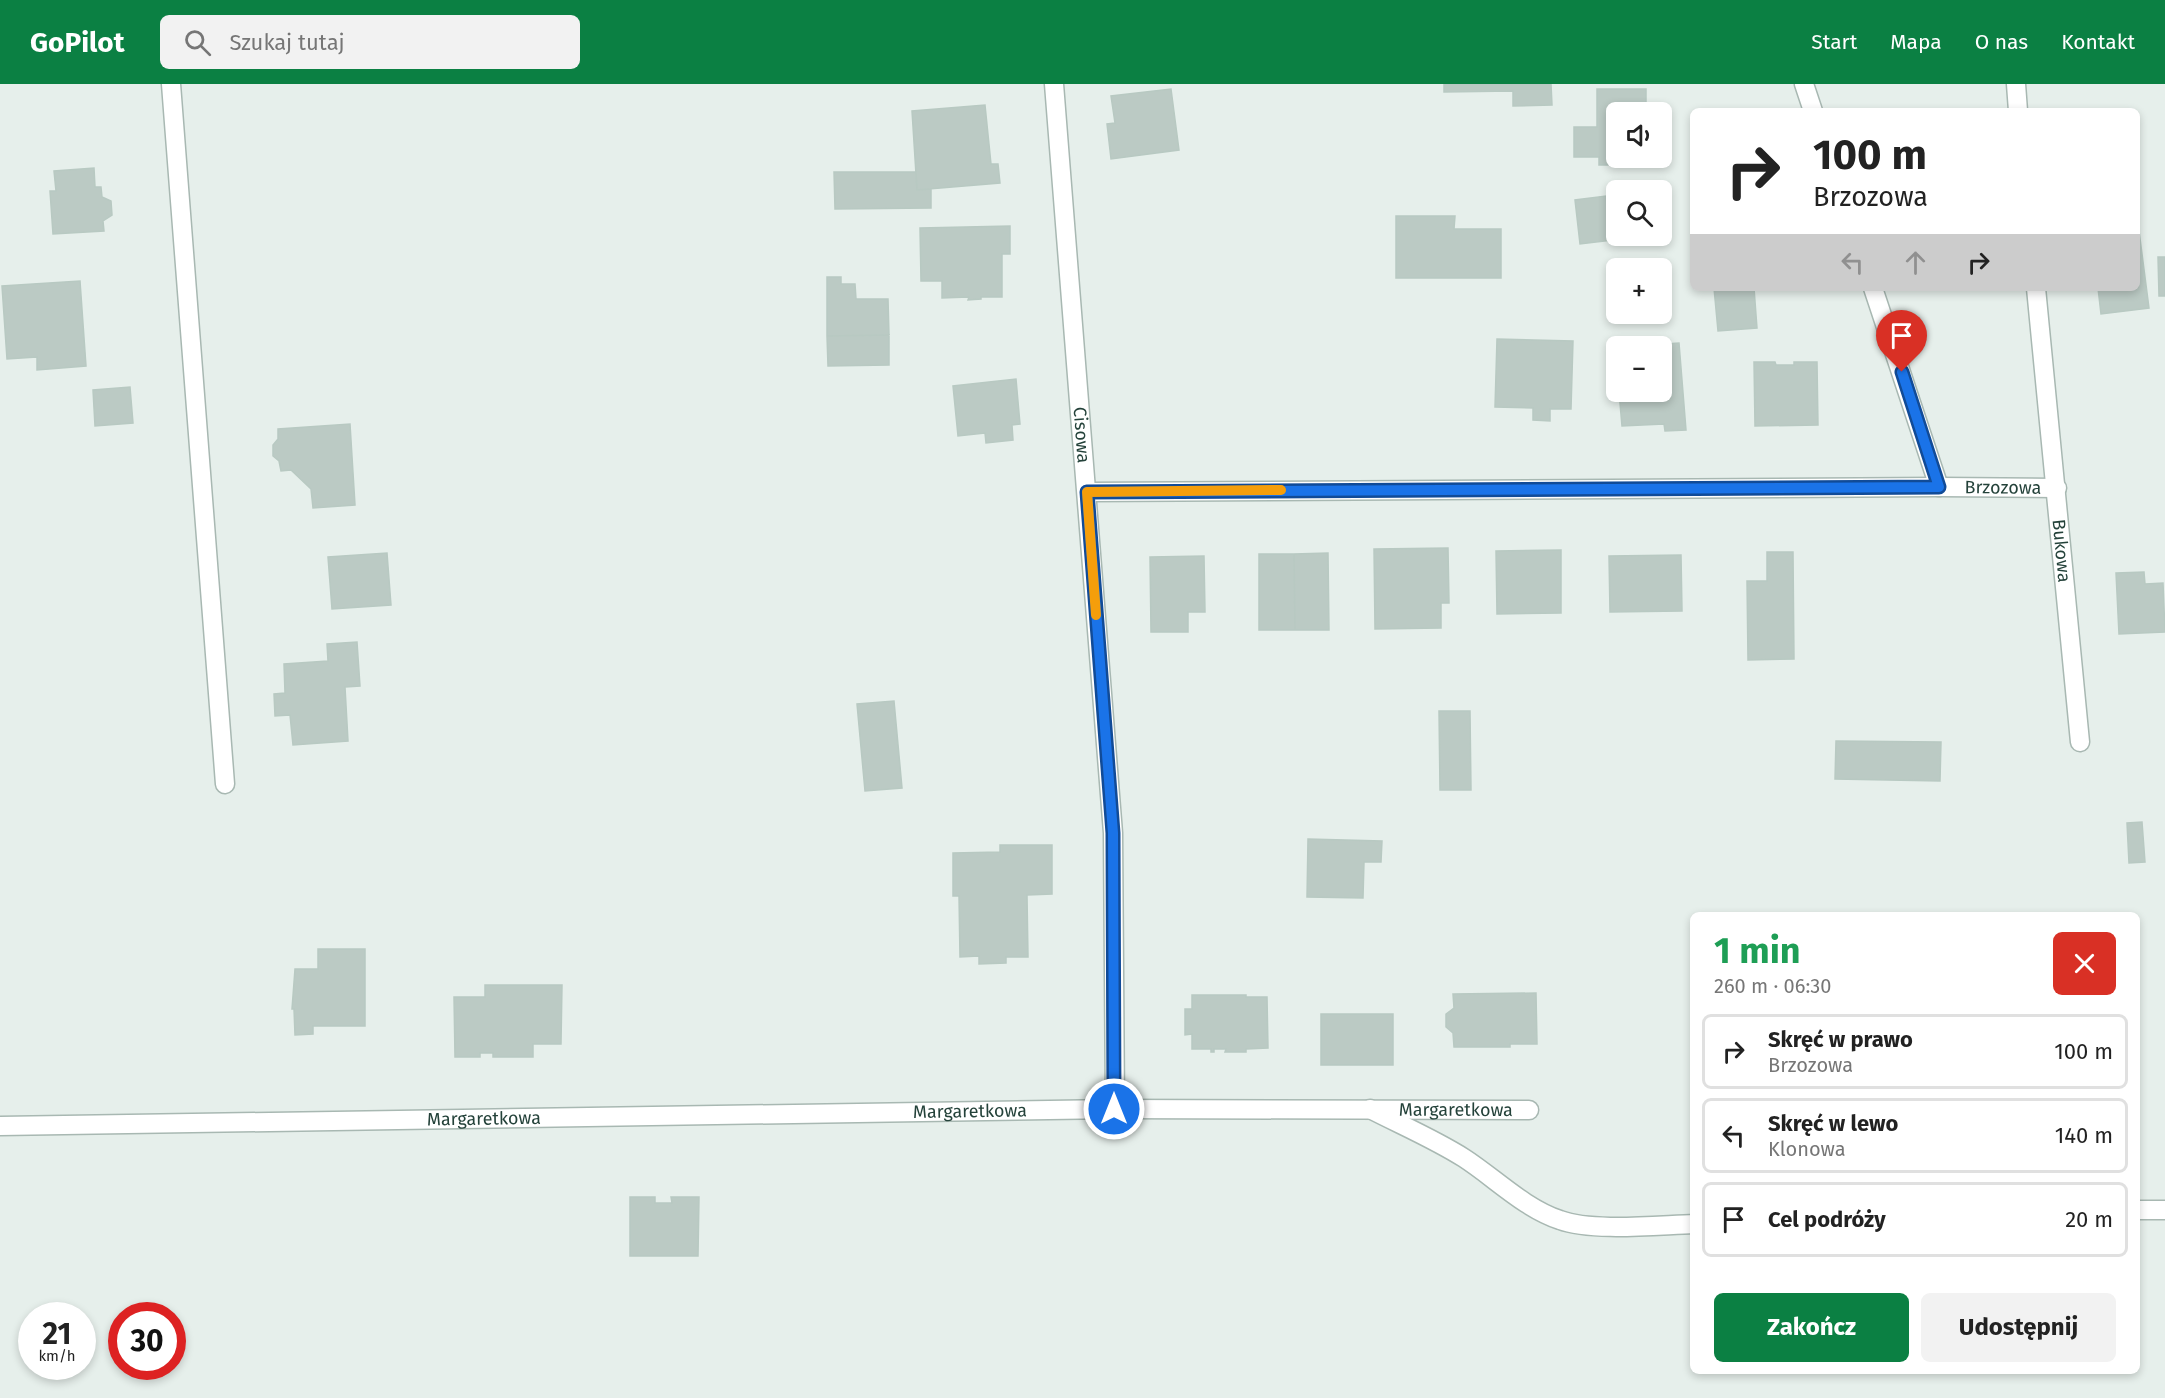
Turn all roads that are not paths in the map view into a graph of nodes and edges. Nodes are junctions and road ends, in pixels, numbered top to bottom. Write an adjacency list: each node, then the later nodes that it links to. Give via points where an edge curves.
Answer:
1 (171, 84): 13 (street)
2 (1054, 84): 11 (street, Cisowa)
3 (1804, 84): 5 (street)
4 (2016, 84): 6 (street)
5 (1812, 108)
6 (2018, 108)
7 (1874, 291): 9 (street)
8 (2036, 291): 10 (street, Bukowa)
9 (1939, 487): 10 (street, Brzozowa); 11 (street, Brzozowa)
10 (2057, 488): 12 (street, Bukowa)
11 (1087, 492): 14 (street, Cisowa, via 1113,833)
12 (2080, 742)
13 (225, 784)
14 (1114, 1109): 15 (street, Margaretkowa); 17 (street, Margaretkowa)
15 (1370, 1109): 16 (street, Margaretkowa); 20 (street, via 1463,1157 1521,1199 1562,1221 1625,1226)
16 (1529, 1110)
17 (0, 1126)
18 (2140, 1210): 19 (street)
19 (2165, 1210)
20 (1690, 1224)

